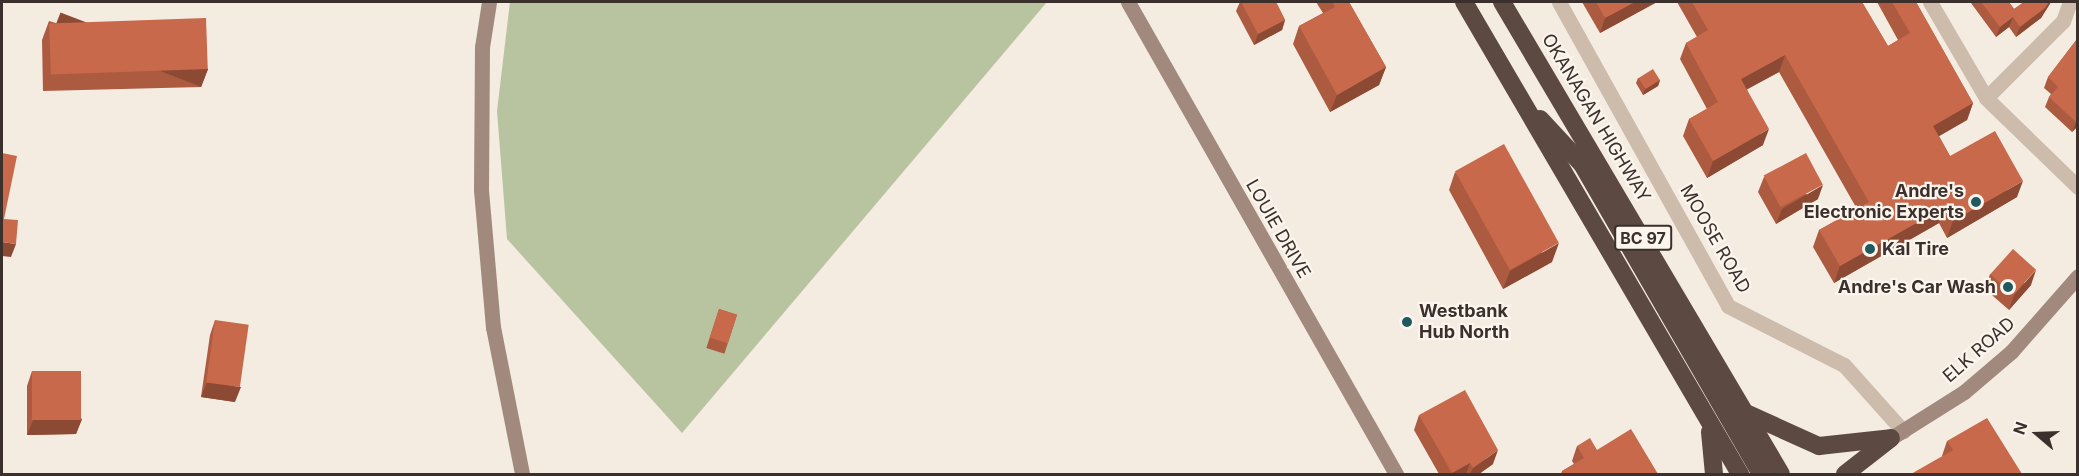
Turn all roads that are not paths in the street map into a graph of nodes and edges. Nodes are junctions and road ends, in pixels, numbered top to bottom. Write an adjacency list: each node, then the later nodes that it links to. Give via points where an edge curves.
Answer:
1 (489, 2): 15 (street, via 482,47 481,190 493,327)
2 (1128, 2): 16 (street, LOUIE DRIVE)
3 (1464, 2): 8 (highway, BC 97)
4 (1502, 2): 13 (highway, OKANAGAN HIGHWAY / BC 97)
5 (1559, 2): 14 (street, MOOSE ROAD, via 1728,306 1844,365)
6 (1930, 2): 9 (street)
7 (2070, 2): 9 (street, via 2063,21)
8 (1516, 94): 12 (highway, BC 97); 19 (highway, via 1582,164)
9 (1986, 98): 10 (street)
10 (2078, 187)
11 (2078, 276): 14 (street, ELK ROAD, via 2011,352 1964,392)
12 (1703, 410): 17 (highway, via 1714,446); 18 (highway, BC 97)
13 (1747, 413): 14 (highway, via 1819,446); 20 (highway, OKANAGAN HIGHWAY / BC 97)
14 (1897, 435): 21 (highway)
15 (522, 474)
16 (1396, 474)
17 (1714, 474)
18 (1740, 474)
19 (1761, 474)
20 (1781, 474)
21 (1848, 474)

